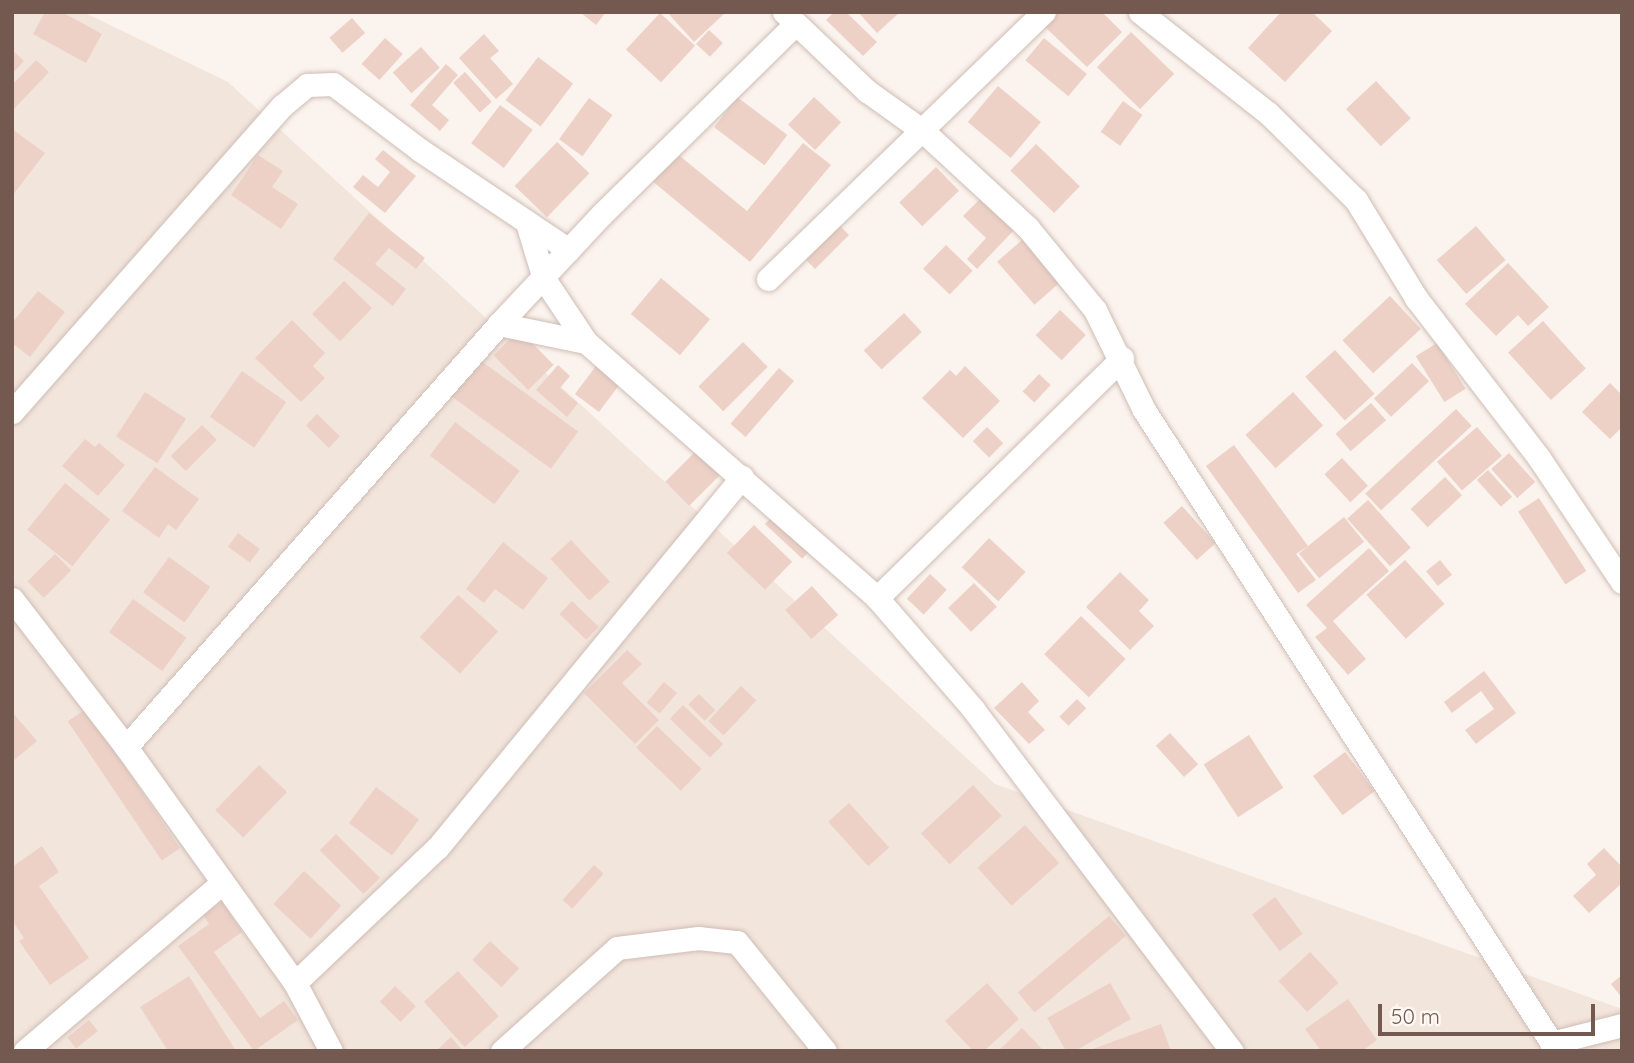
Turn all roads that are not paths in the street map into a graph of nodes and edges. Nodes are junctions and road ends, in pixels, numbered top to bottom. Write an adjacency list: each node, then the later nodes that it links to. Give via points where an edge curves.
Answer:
1 (1044, 12): 4 (street)
2 (1140, 12): 14 (street, via 1268,113 1356,200 1416,298 1539,458)
3 (790, 18): 4 (street, via 867,91); 6 (street)
4 (923, 131): 8 (street); 11 (street, via 1028,228 1095,310)
5 (527, 223): 6 (street); 7 (street); 12 (street, via 333,84 307,85 282,106)
6 (569, 250): 7 (street)
7 (544, 279): 9 (street); 10 (street)
8 (768, 279)
9 (499, 324): 10 (street); 17 (street)
10 (586, 342): 13 (street)
11 (1122, 358): 15 (street); 21 (street, via 1144,410)
12 (12, 412)
13 (742, 477): 15 (street); 19 (street, via 438,847)
14 (1622, 582)
15 (877, 598): 26 (street, via 973,709)
16 (16, 611): 17 (street)
17 (126, 747): 18 (street)
18 (223, 882): 19 (street); 22 (street)
19 (295, 983): 23 (street)
20 (1622, 1025): 21 (street)
21 (1554, 1047)
22 (25, 1051)
23 (331, 1051)
24 (502, 1051): 25 (street, via 617,948 698,938 737,942)
25 (825, 1051)
26 (1232, 1051)

